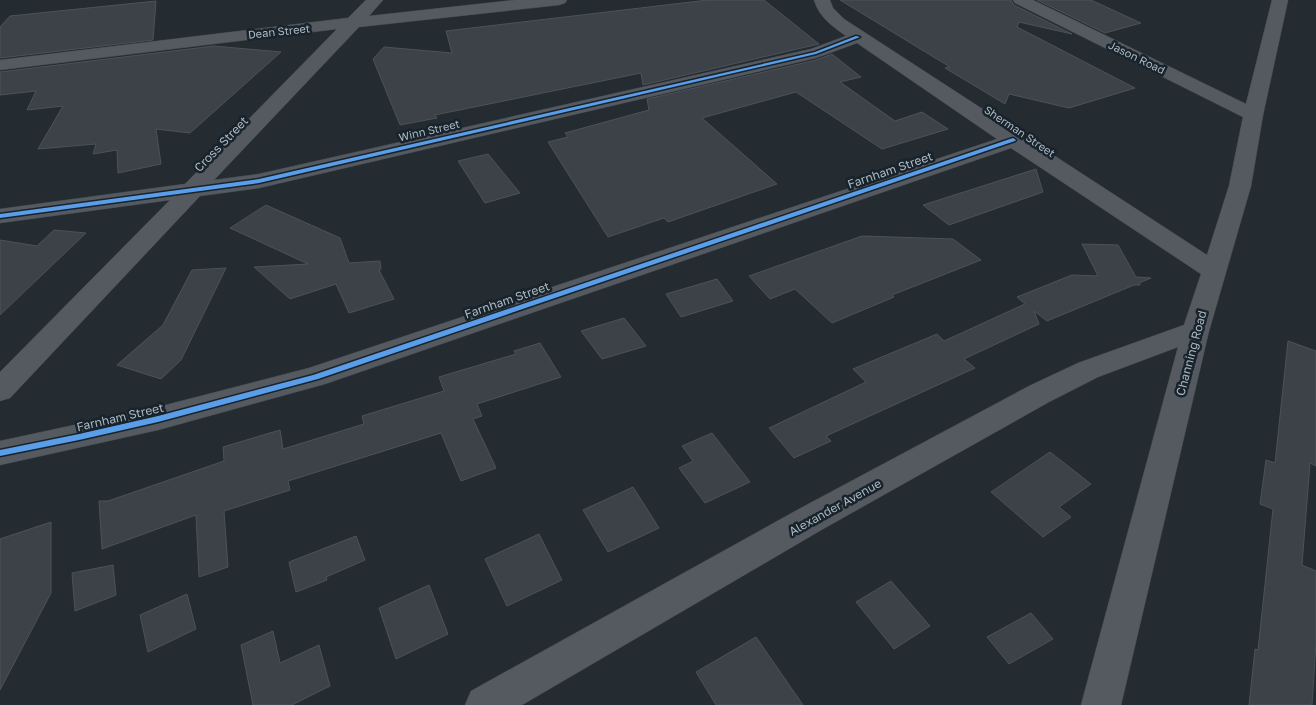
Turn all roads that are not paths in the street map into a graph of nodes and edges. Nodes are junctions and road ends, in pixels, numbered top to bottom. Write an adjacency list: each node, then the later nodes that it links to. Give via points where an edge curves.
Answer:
1 (375, 0): 6 (street, Cross Street)
2 (559, 0): 6 (street, Dean Street)
3 (822, 0): 7 (street, Sherman Street, via 838,23)
4 (1021, 0): 9 (street, Jason Road)
5 (1280, 0): 9 (street, Channing Road)
6 (352, 24): 8 (street, Dean Street); 11 (street, Cross Street)
7 (858, 37): 10 (street, Sherman Street); 11 (street, Winn Street, via 816,53 259,181)
8 (0, 65)
9 (1253, 115): 13 (street, Channing Road, via 1240,186)
10 (1013, 140): 13 (street, Sherman Street); 16 (street, Farnham Street, via 315,378 205,408)
11 (191, 191): 12 (street, Winn Street); 15 (street, Cross Street)
12 (0, 216)
13 (1214, 271): 14 (street, Channing Road)
14 (1196, 331): 17 (street, Alexander Avenue, via 1088,370 1039,394 811,519); 18 (street, Channing Road)
15 (0, 390)
16 (0, 453)
17 (485, 705)
18 (1101, 705)

